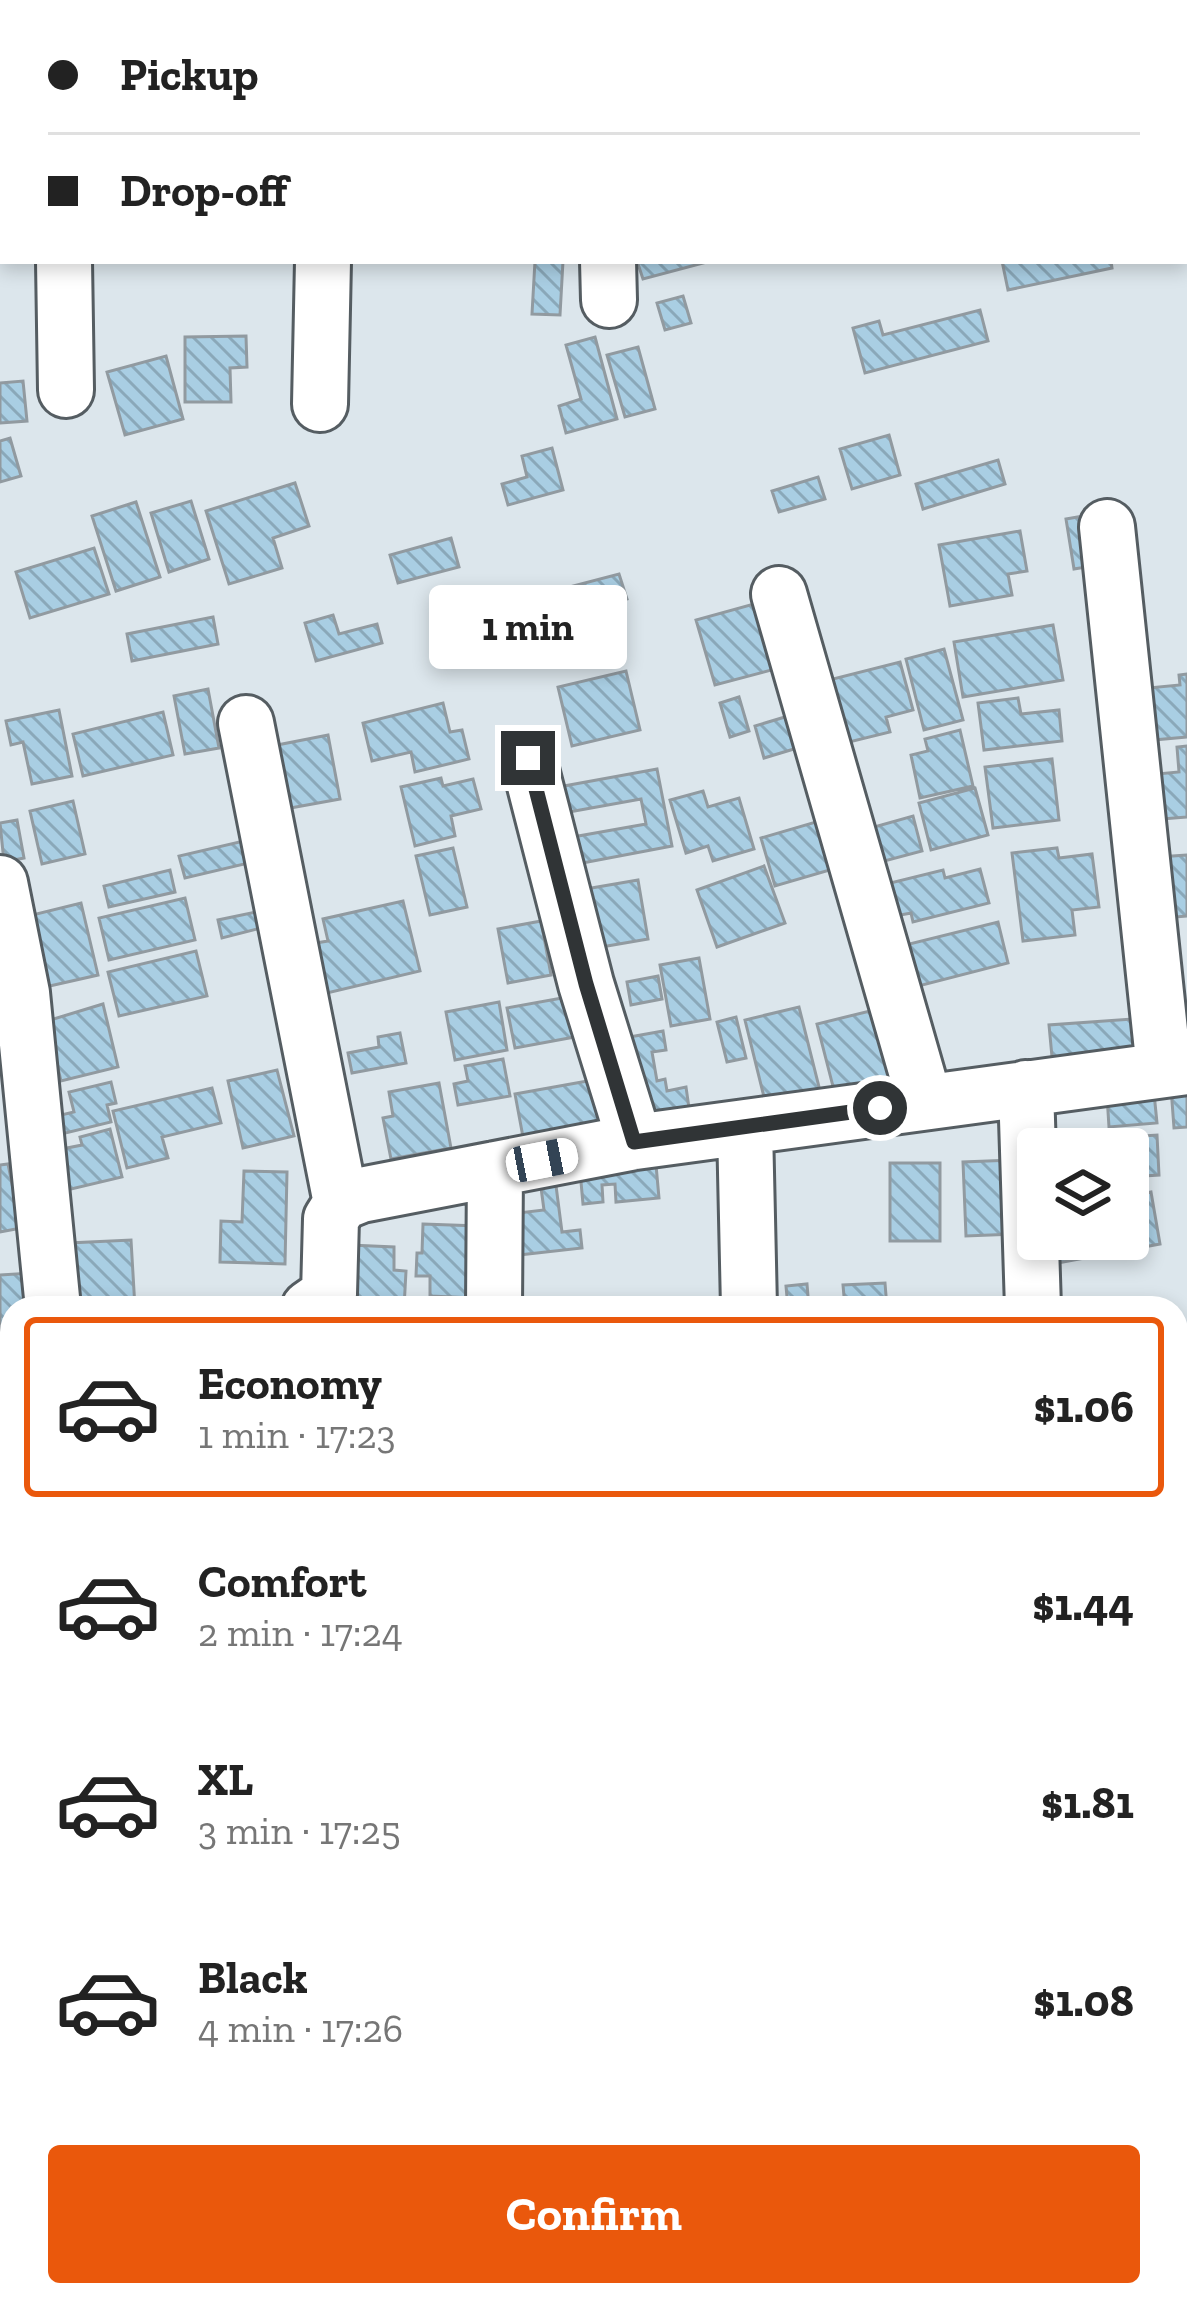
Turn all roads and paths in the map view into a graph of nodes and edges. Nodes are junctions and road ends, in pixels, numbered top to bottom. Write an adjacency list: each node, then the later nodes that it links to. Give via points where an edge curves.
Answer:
1 (64, 264): 3 (street)
2 (323, 264): 4 (street)
3 (66, 390)
4 (320, 404)
5 (1107, 527): 10 (street)
6 (779, 594): 12 (street)
7 (246, 723): 16 (street)
8 (528, 758): 14 (street)
9 (0, 883): 17 (street, via 22,993)
10 (1176, 1068): 11 (street)
11 (1026, 1088): 12 (street); 21 (street)
12 (925, 1102): 13 (street)
13 (745, 1127): 14 (street); 20 (street)
14 (634, 1142): 15 (street)
15 (495, 1169): 16 (street); 19 (street)
16 (340, 1203): 18 (street)
17 (52, 1296)
18 (323, 1296)
19 (494, 1296)
20 (749, 1296)
21 (1033, 1296)

